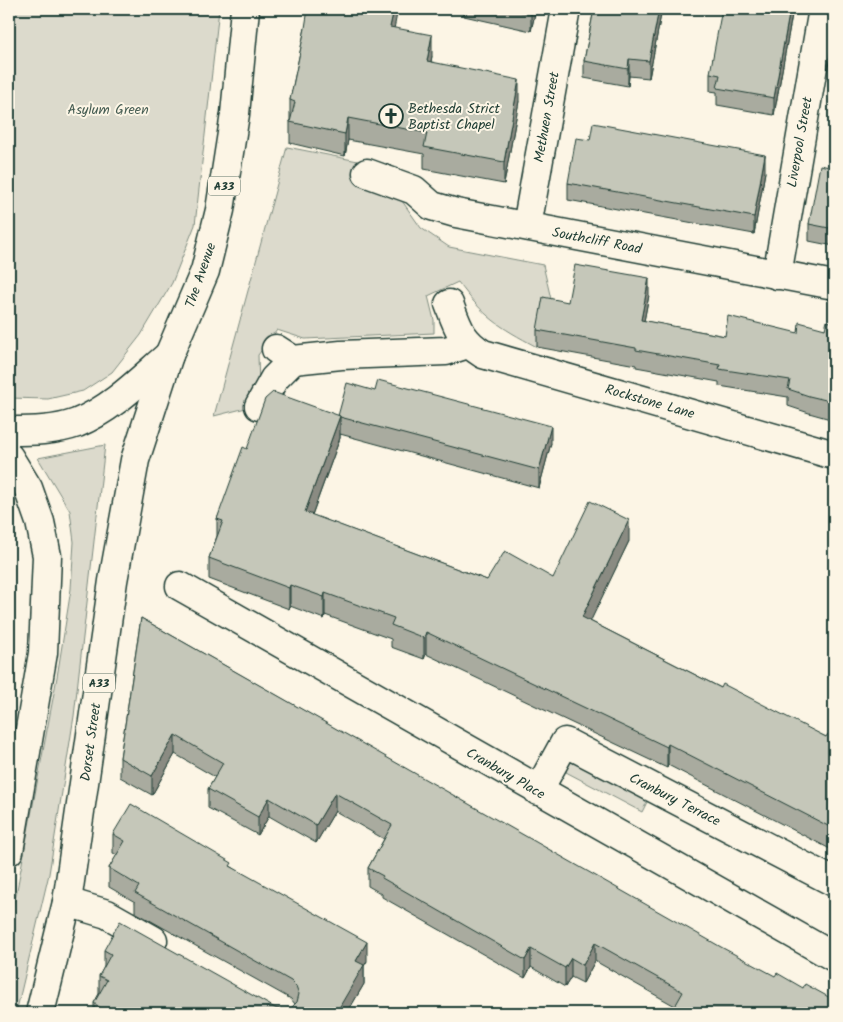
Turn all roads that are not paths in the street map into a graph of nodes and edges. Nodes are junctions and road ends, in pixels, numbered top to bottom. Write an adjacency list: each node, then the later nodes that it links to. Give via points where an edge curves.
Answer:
1 (245, 9): 10 (street, The Avenue / A33, via 235,114 220,210 205,271)
2 (566, 9): 5 (street, Methuen Street)
3 (823, 9): 6 (street, Liverpool Street)
4 (367, 173): 5 (street, Southcliff Road, via 414,190 432,206)
5 (527, 226): 6 (street, Southcliff Road)
6 (777, 275): 7 (street, Southcliff Road)
7 (834, 286)
8 (448, 304): 9 (street)
9 (468, 344): 11 (street, via 446,351 284,355); 13 (street, Rockstone Lane, via 483,354 522,366)
10 (169, 355): 12 (street, The Avenue / A33, via 112,404 76,423 40,431); 19 (street, Dorset Street / A33, via 133,469 113,582)
11 (259, 406)
12 (9, 431)
13 (834, 455)
14 (9, 457): 17 (street, via 28,488 47,556 43,654)
15 (180, 586): 16 (street, Cranbury Place)
16 (538, 791): 18 (street, Cranbury Terrace, via 565,742); 21 (street, Cranbury Place)
17 (9, 851)
18 (834, 882)
19 (67, 902): 20 (street, via 107,914); 22 (street, Dorset Street / A33)
20 (174, 952)
21 (834, 958)
22 (40, 1013)

